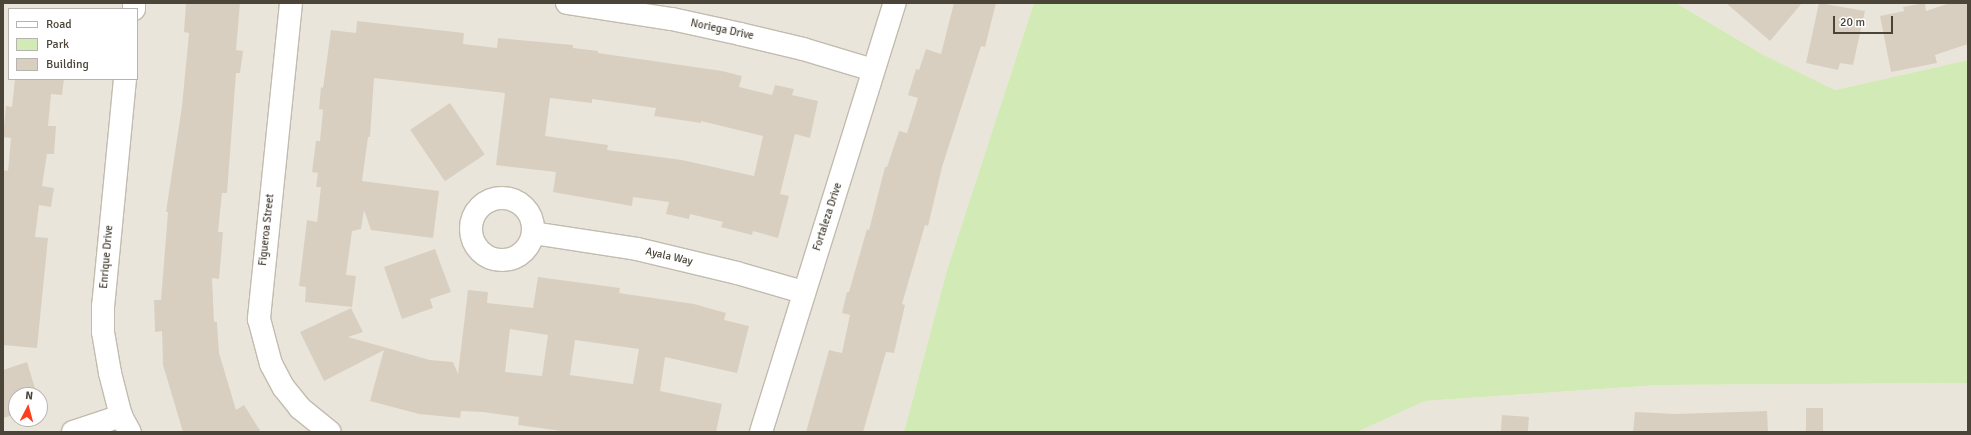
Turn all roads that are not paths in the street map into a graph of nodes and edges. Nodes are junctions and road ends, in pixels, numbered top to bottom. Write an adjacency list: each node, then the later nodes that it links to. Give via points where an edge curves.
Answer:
1 (291, 3): 11 (street, Figueroa Street, via 259,319 271,364 284,388 300,408)
2 (567, 3): 4 (street, Noriega Drive)
3 (895, 3): 5 (street, Fortaleza Drive)
4 (674, 11): 5 (street, Noriega Drive)
5 (873, 70): 8 (street, Fortaleza Drive)
6 (125, 80): 9 (street, Enrique Drive, via 103,306 103,332 110,373)
7 (533, 233): 8 (street, Ayala Way, via 636,249)
8 (803, 292): 12 (street, Fortaleza Drive)
9 (125, 424): 10 (street)
10 (74, 432)
11 (330, 432)
12 (761, 432)

